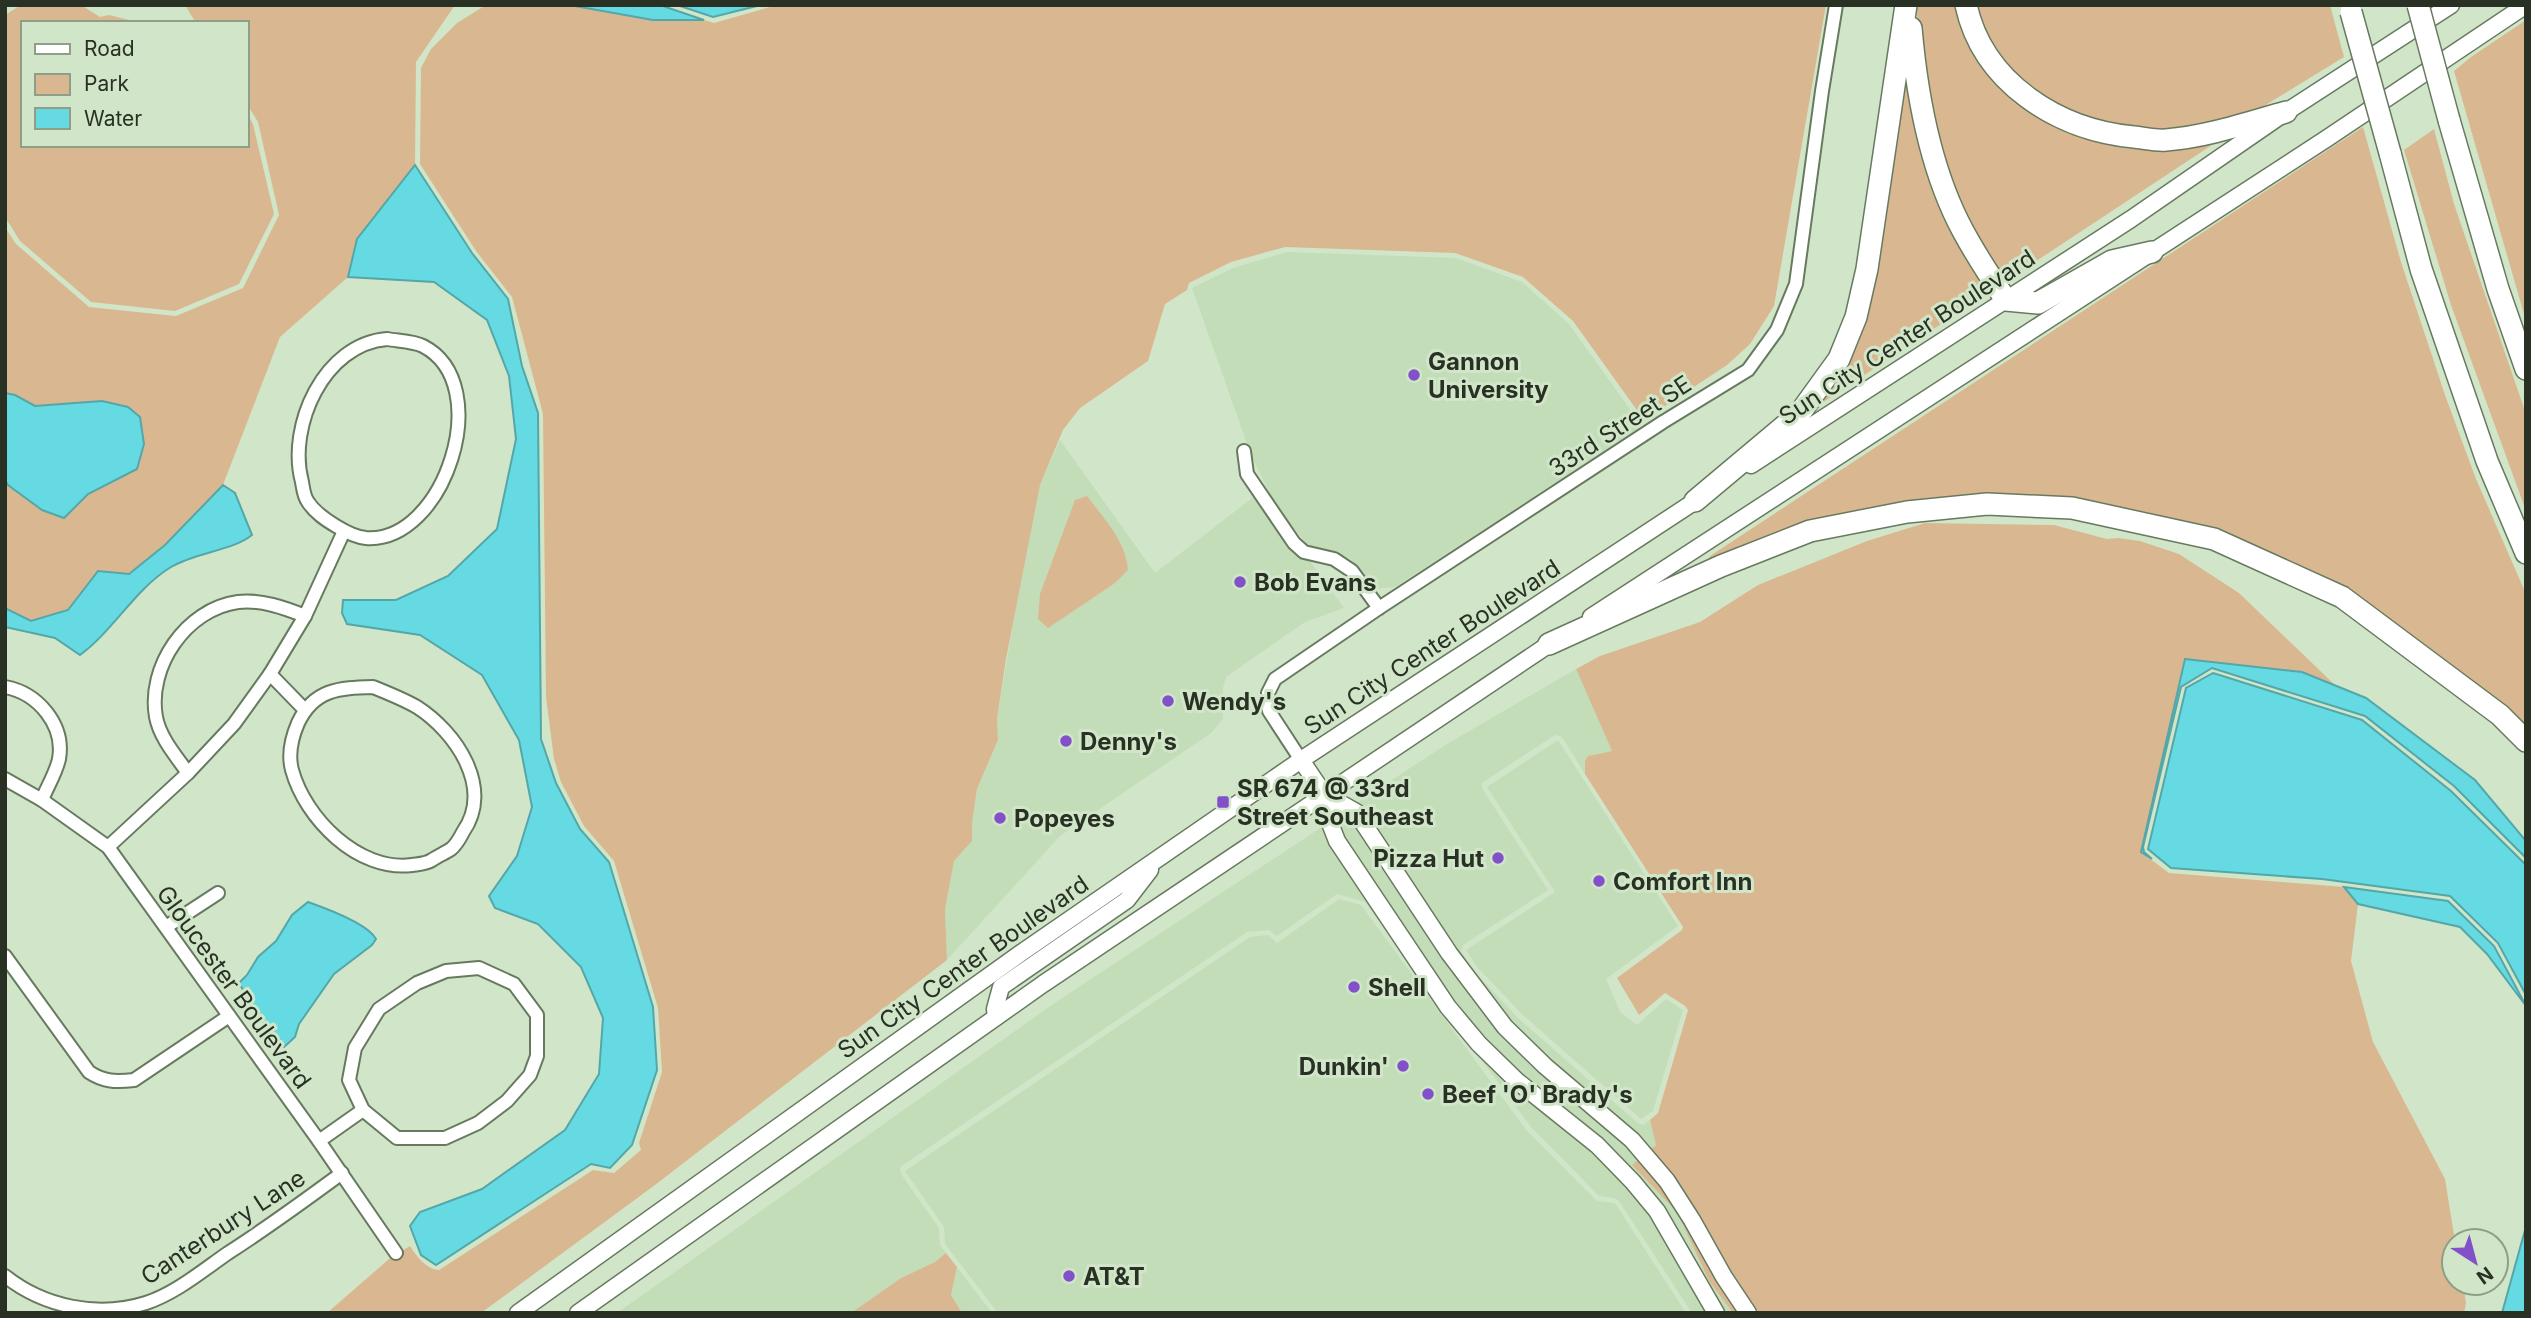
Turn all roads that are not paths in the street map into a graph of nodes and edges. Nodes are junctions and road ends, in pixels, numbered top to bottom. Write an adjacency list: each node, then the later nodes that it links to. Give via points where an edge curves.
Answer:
1 (1836, 5): 16 (street, 33rd Street SE, via 1796,284 1777,330 1748,370)
2 (1908, 5): 10 (highway, via 1927,136 1962,229); 13 (highway, via 1867,269 1856,317 1839,359 1800,413)
3 (1966, 5): 8 (highway, via 1970,28 2009,84 2056,117 2105,135 2165,140)
4 (2418, 5): 11 (highway, bridge, via 2498,289)
5 (2451, 5): 8 (main road, Sun City Center Boulevard)
6 (2526, 5): 9 (main road)
7 (2350, 9): 15 (highway, bridge, via 2421,269 2487,461)
8 (2286, 113): 10 (main road, Sun City Center Boulevard)
9 (2152, 252): 10 (highway, via 2112,261 2038,303); 18 (main road)
10 (2006, 300): 13 (main road, Sun City Center Boulevard)
11 (2526, 369)
12 (1244, 451): 16 (street, via 1247,474 1294,542 1304,552 1334,559 1352,571)
13 (1695, 500): 23 (main road, Sun City Center Boulevard)
14 (344, 531): 14 (street, via 366,538 405,527 424,510 449,470 456,441 458,394 438,357 422,345 370,340 350,350 330,369 304,417 298,467 307,501 322,518); 17 (street)
15 (2526, 553)
16 (1379, 608): 23 (street, 33rd Street SE, via 1275,678 1268,693 1269,710)
17 (305, 616): 19 (street); 24 (street, via 277,605 239,602 216,608 174,641 159,670 156,717 163,737)
18 (1549, 645): 22 (highway, via 1721,566 1810,531 1907,512 1987,504 2072,509 2214,539 2342,597 2500,715); 26 (main road)
19 (270, 674): 21 (street); 24 (street, via 234,724)
20 (5, 687): 27 (street, via 30,696 49,713 59,735 59,759)
21 (305, 709): 21 (street, via 325,693 373,687 418,708 439,724 473,776 470,824 453,848 428,863 401,866 376,861 335,836 302,796 291,767 292,737)
22 (2526, 741)
23 (1301, 760): 26 (main road); 29 (main road, Sun City Center Boulevard)
24 (188, 773): 28 (street)
25 (5, 779): 27 (street, Gloucester Boulevard)
26 (1324, 794): 34 (main road); 42 (main road, via 1337,841 1448,1007 1517,1081 1597,1144 1633,1182 1657,1211); 43 (main road, via 1356,812 1504,1027 1632,1140 1667,1181)
27 (42, 800): 28 (street, Gloucester Boulevard)
28 (108, 847): 31 (street, Gloucester Boulevard)
29 (1157, 859): 34 (main road, via 1127,900 1001,987); 40 (main road, Sun City Center Boulevard)
30 (218, 893): 31 (street)
31 (166, 927): 33 (street, Gloucester Boulevard)
32 (5, 956): 33 (street, via 89,1072 101,1080 134,1080)
33 (229, 1016): 36 (street, Gloucester Boulevard)
34 (996, 1017): 41 (main road)
35 (363, 1110): 35 (street, via 397,1138 445,1138 478,1124 508,1101 530,1075 537,1056 537,1015 514,984 479,968 446,971 417,983 379,1009 355,1048 349,1080); 36 (street)
36 (319, 1141): 37 (street, Gloucester Boulevard)
37 (342, 1173): 38 (street, Gloucester Boulevard); 39 (street, Canterbury Lane, via 147,1303 78,1309 54,1303)
38 (396, 1253)
39 (5, 1276)
40 (518, 1313)
41 (578, 1313)
42 (1716, 1313)
43 (1748, 1313)

